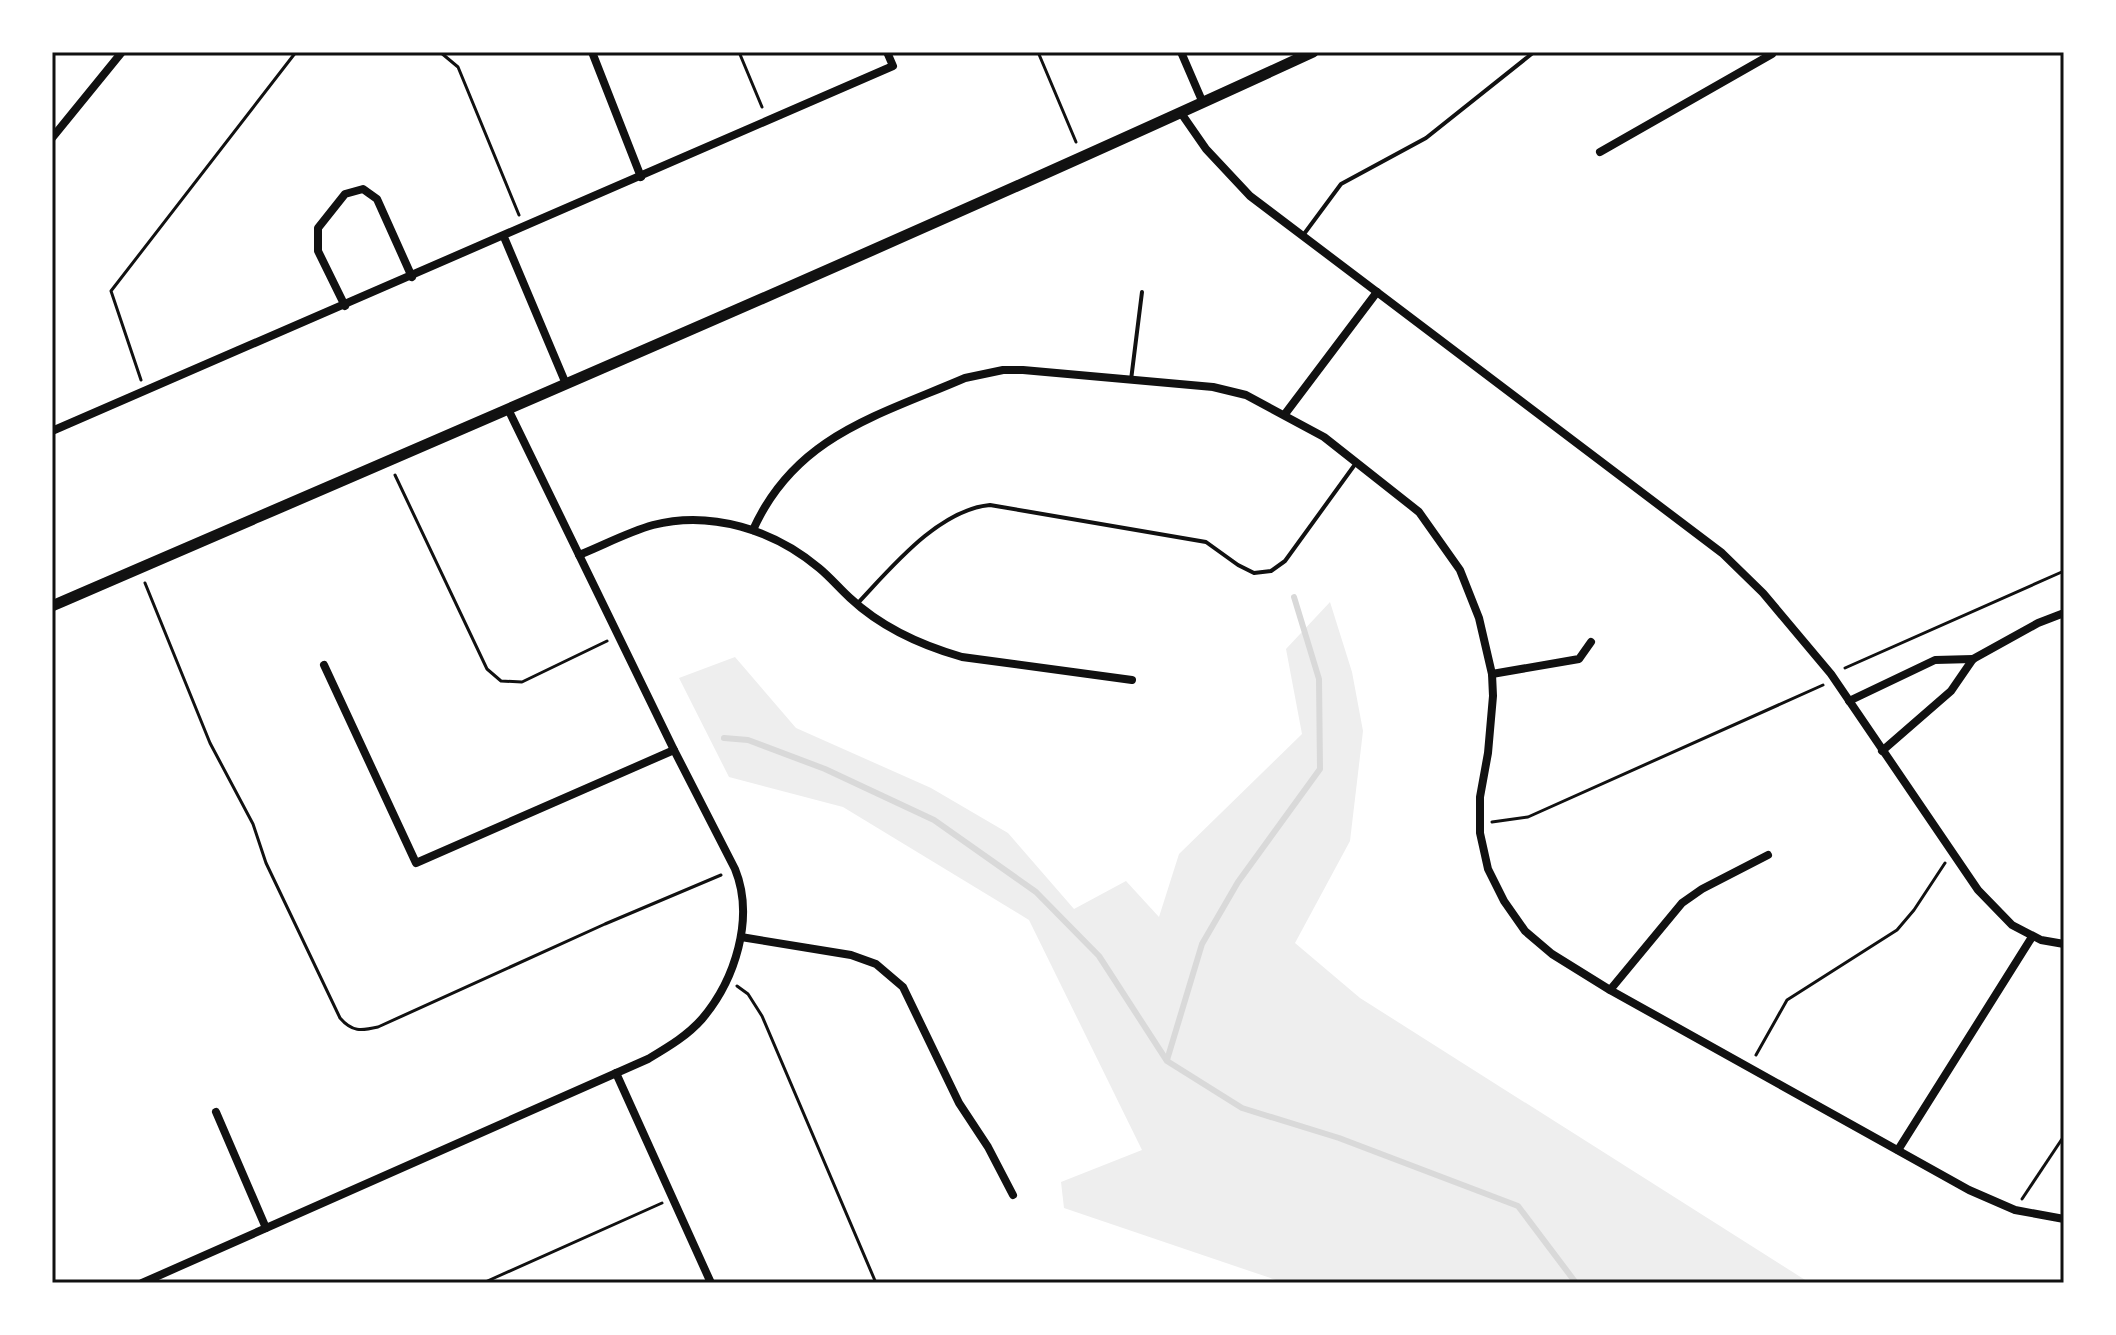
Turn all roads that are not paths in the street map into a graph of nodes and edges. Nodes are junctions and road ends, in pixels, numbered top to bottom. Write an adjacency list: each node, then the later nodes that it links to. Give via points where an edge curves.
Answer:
1 (122, 52): 11 (street)
2 (592, 52): 13 (street)
3 (887, 52): 13 (street, via 893,66)
4 (1181, 52): 9 (street)
5 (1313, 52): 9 (street)
6 (1534, 52): 8 (lane)
7 (1771, 52): 12 (street)
8 (1527, 54): 14 (lane, via 1426,138 1341,184)
9 (1203, 103): 10 (street)
10 (1181, 113): 14 (street, via 1250,196); 21 (street)
11 (52, 138)
12 (1600, 152)
13 (641, 177): 15 (street)
14 (1303, 236): 18 (street)
15 (504, 237): 16 (street); 21 (street)
16 (412, 277): 19 (street); 19 (street, via 377,199 363,189 345,194 318,228 318,251)
17 (1142, 292): 20 (lane)
18 (1377, 292): 23 (street); 36 (street, via 1722,553 1763,593)
19 (345, 306): 24 (street)
20 (1131, 380): 23 (street, via 1213,387 1246,395); 26 (street, via 1023,370 965,378 846,429 811,451 783,479)
21 (566, 384): 22 (street)
22 (508, 409): 27 (street); 29 (street)
23 (1285, 414): 25 (street)
24 (52, 431)
25 (1356, 463): 28 (lane, via 1285,561 1271,571 1254,573 1206,542 990,505 961,513 919,541); 34 (street, via 1419,512 1460,570 1479,618)
26 (753, 530): 27 (street, via 710,520 674,521 638,529); 28 (street, via 819,567)
27 (579, 555): 37 (street)
28 (857, 604): 35 (street, via 891,629 950,654)
29 (52, 606)
30 (2064, 613): 32 (street)
31 (1591, 642): 34 (street, via 1579,659)
32 (1973, 659): 36 (street, via 1935,660); 38 (street, via 1951,691)
33 (324, 665): 37 (street, via 416,863)
34 (1492, 674): 43 (street, via 1480,797 1488,869 1525,931)
35 (1132, 680)
36 (1849, 701): 38 (street)
37 (674, 750): 40 (street, via 742,885)
38 (1882, 751): 41 (street, via 1978,890 2012,925)
39 (1768, 855): 43 (street, via 1682,903)
40 (741, 937): 44 (street, via 721,992 702,1019 677,1042); 47 (street, via 851,955 876,964 903,987 959,1103)
41 (2032, 937): 42 (street); 46 (street)
42 (2064, 944)
43 (1610, 990): 46 (street)
44 (616, 1073): 49 (street); 51 (street)
45 (216, 1112): 49 (street)
46 (1898, 1150): 48 (street, via 2015,1210)
47 (1013, 1195)
48 (2064, 1219)
49 (266, 1228): 50 (street)
50 (142, 1283)
51 (711, 1283)

